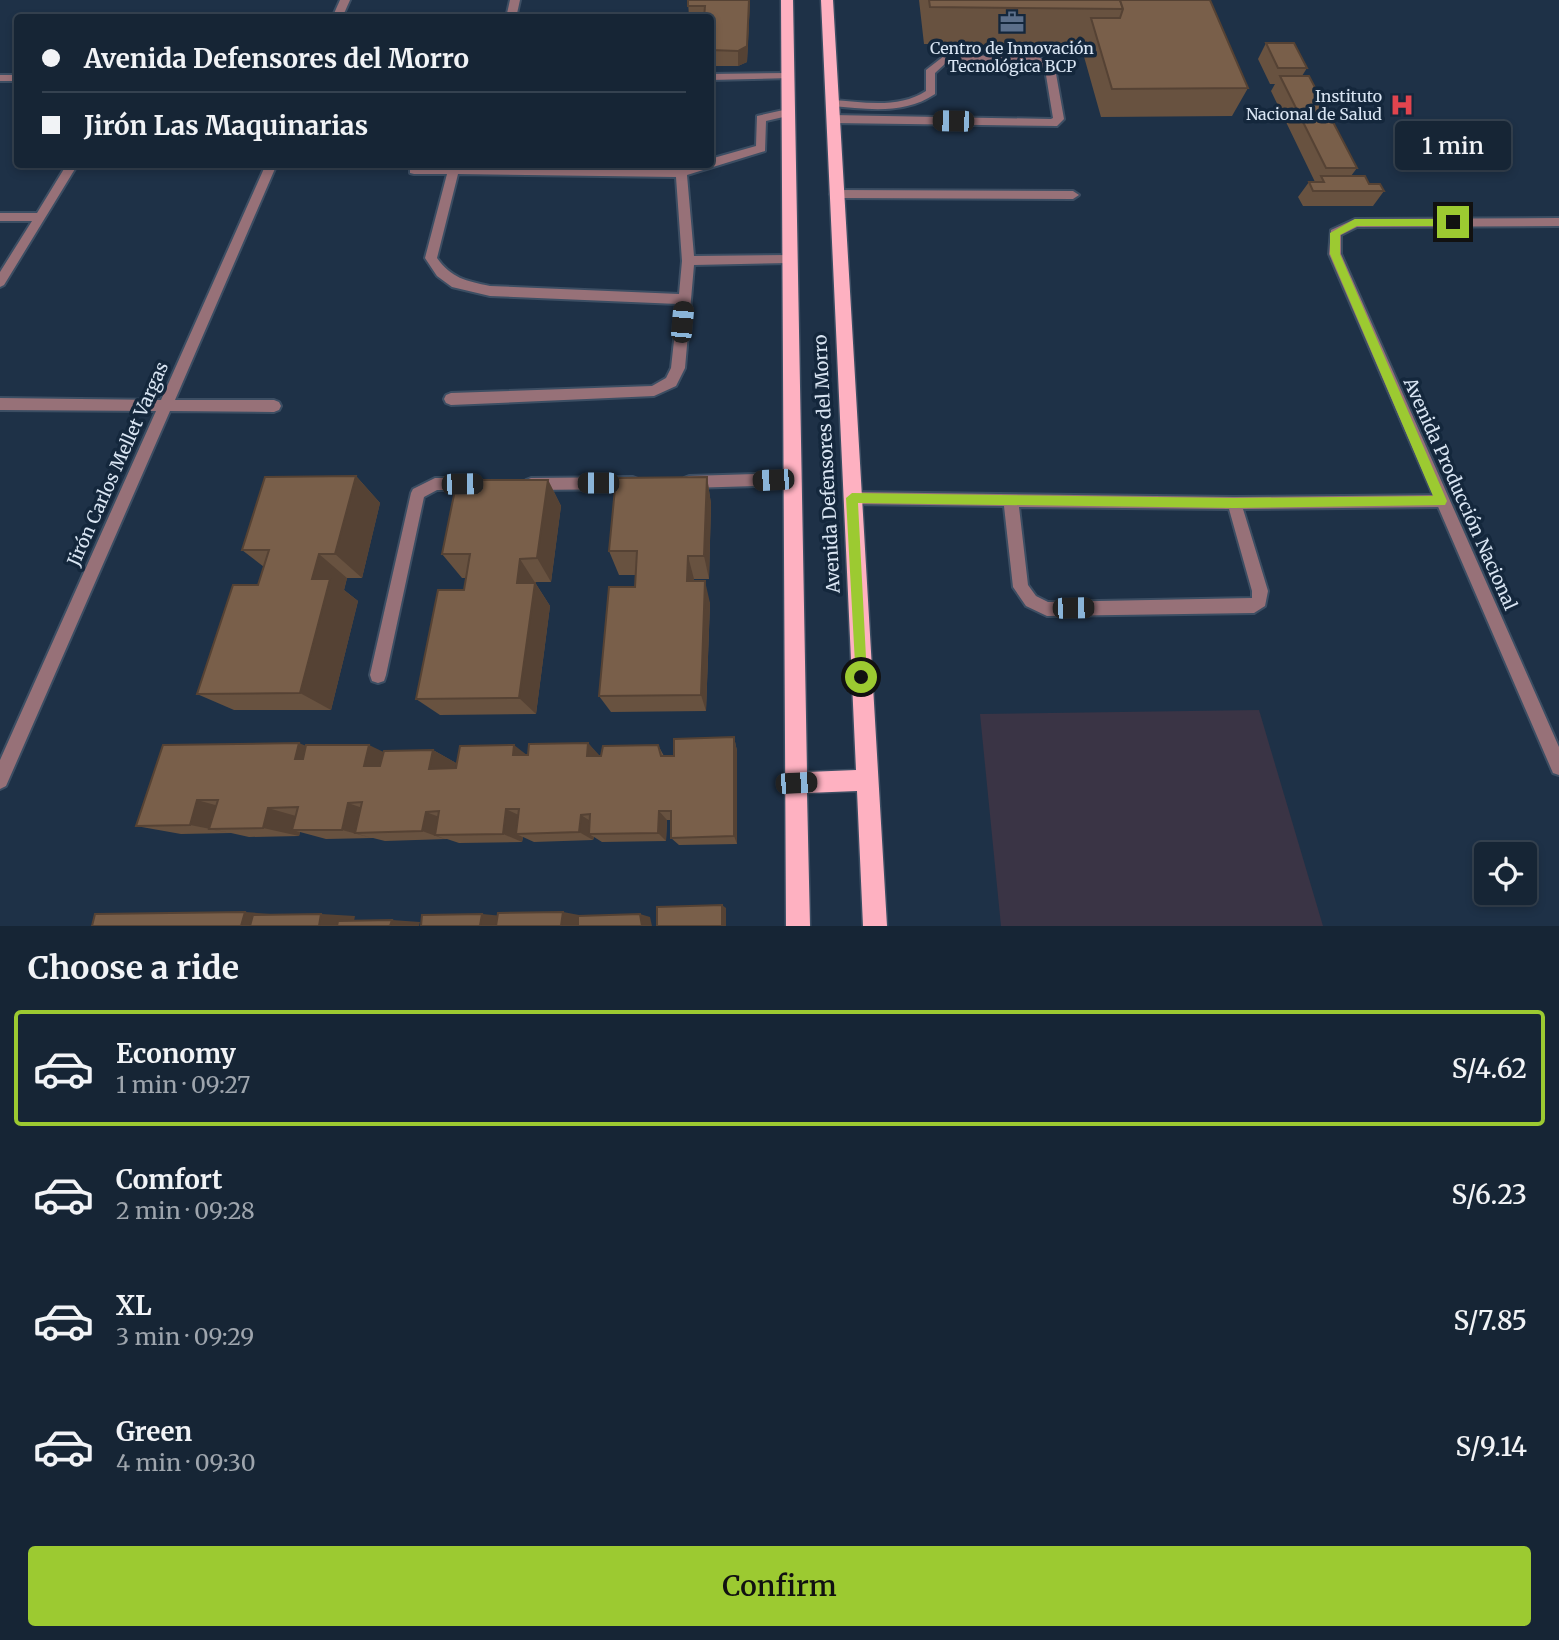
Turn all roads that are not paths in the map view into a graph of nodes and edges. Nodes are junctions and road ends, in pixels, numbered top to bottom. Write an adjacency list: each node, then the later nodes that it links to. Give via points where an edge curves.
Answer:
1 (787, 0): 4 (main road, Avenida Defensores del Morro)
2 (827, 0): 5 (main road, Avenida Defensores del Morro)
3 (714, 76): 4 (street)
4 (788, 76): 6 (main road, Avenida Defensores del Morro)
5 (832, 111): 5 (street, via 923,100 931,92 930,72 944,59 1036,58 1050,68 1059,119 1053,123); 14 (main road, Avenida Defensores del Morro)
6 (788, 113): 7 (street, via 761,118 761,148); 19 (main road, Avenida Defensores del Morro)
7 (714, 162)
8 (70, 168): 17 (street)
9 (270, 168): 26 (street, Jirón Carlos Mellet Vargas)
10 (697, 168): 13 (street)
11 (414, 170): 12 (street)
12 (454, 170): 13 (street); 22 (street, via 431,258 456,284 490,291)
13 (681, 173): 20 (street)
14 (836, 194): 15 (street); 30 (main road, Avenida Defensores del Morro)
15 (1073, 195)
16 (0, 217): 17 (street)
17 (40, 217): 21 (street)
18 (1559, 222): 32 (street, Avenida Producción Nacional, via 1355,223 1335,233 1335,254)
19 (790, 258): 20 (street); 27 (main road, Avenida Defensores del Morro)
20 (688, 261): 22 (street)
21 (0, 282)
22 (684, 299): 23 (street, via 678,368 671,382 654,391)
23 (451, 399)
24 (0, 404): 26 (street)
25 (274, 406): 26 (street)
26 (165, 407): 36 (street, Jirón Carlos Mellet Vargas)
27 (792, 479): 29 (street); 38 (main road, Avenida Defensores del Morro)
28 (489, 484): 34 (street, via 435,484 418,494)
29 (516, 484)
30 (852, 498): 31 (street); 37 (main road, Avenida Defensores del Morro)
31 (1011, 500): 33 (street); 33 (street, via 1021,587 1031,601 1047,609 1254,606 1260,601 1260,591)
32 (1441, 501): 33 (street); 35 (street, Avenida Producción Nacional)
33 (1234, 503)
34 (378, 675)
35 (1559, 767)
36 (0, 779)
37 (866, 780): 38 (main road); 40 (main road, Avenida Defensores del Morro)
38 (796, 783): 39 (main road, Avenida Defensores del Morro)
39 (798, 926)
40 (875, 926)

